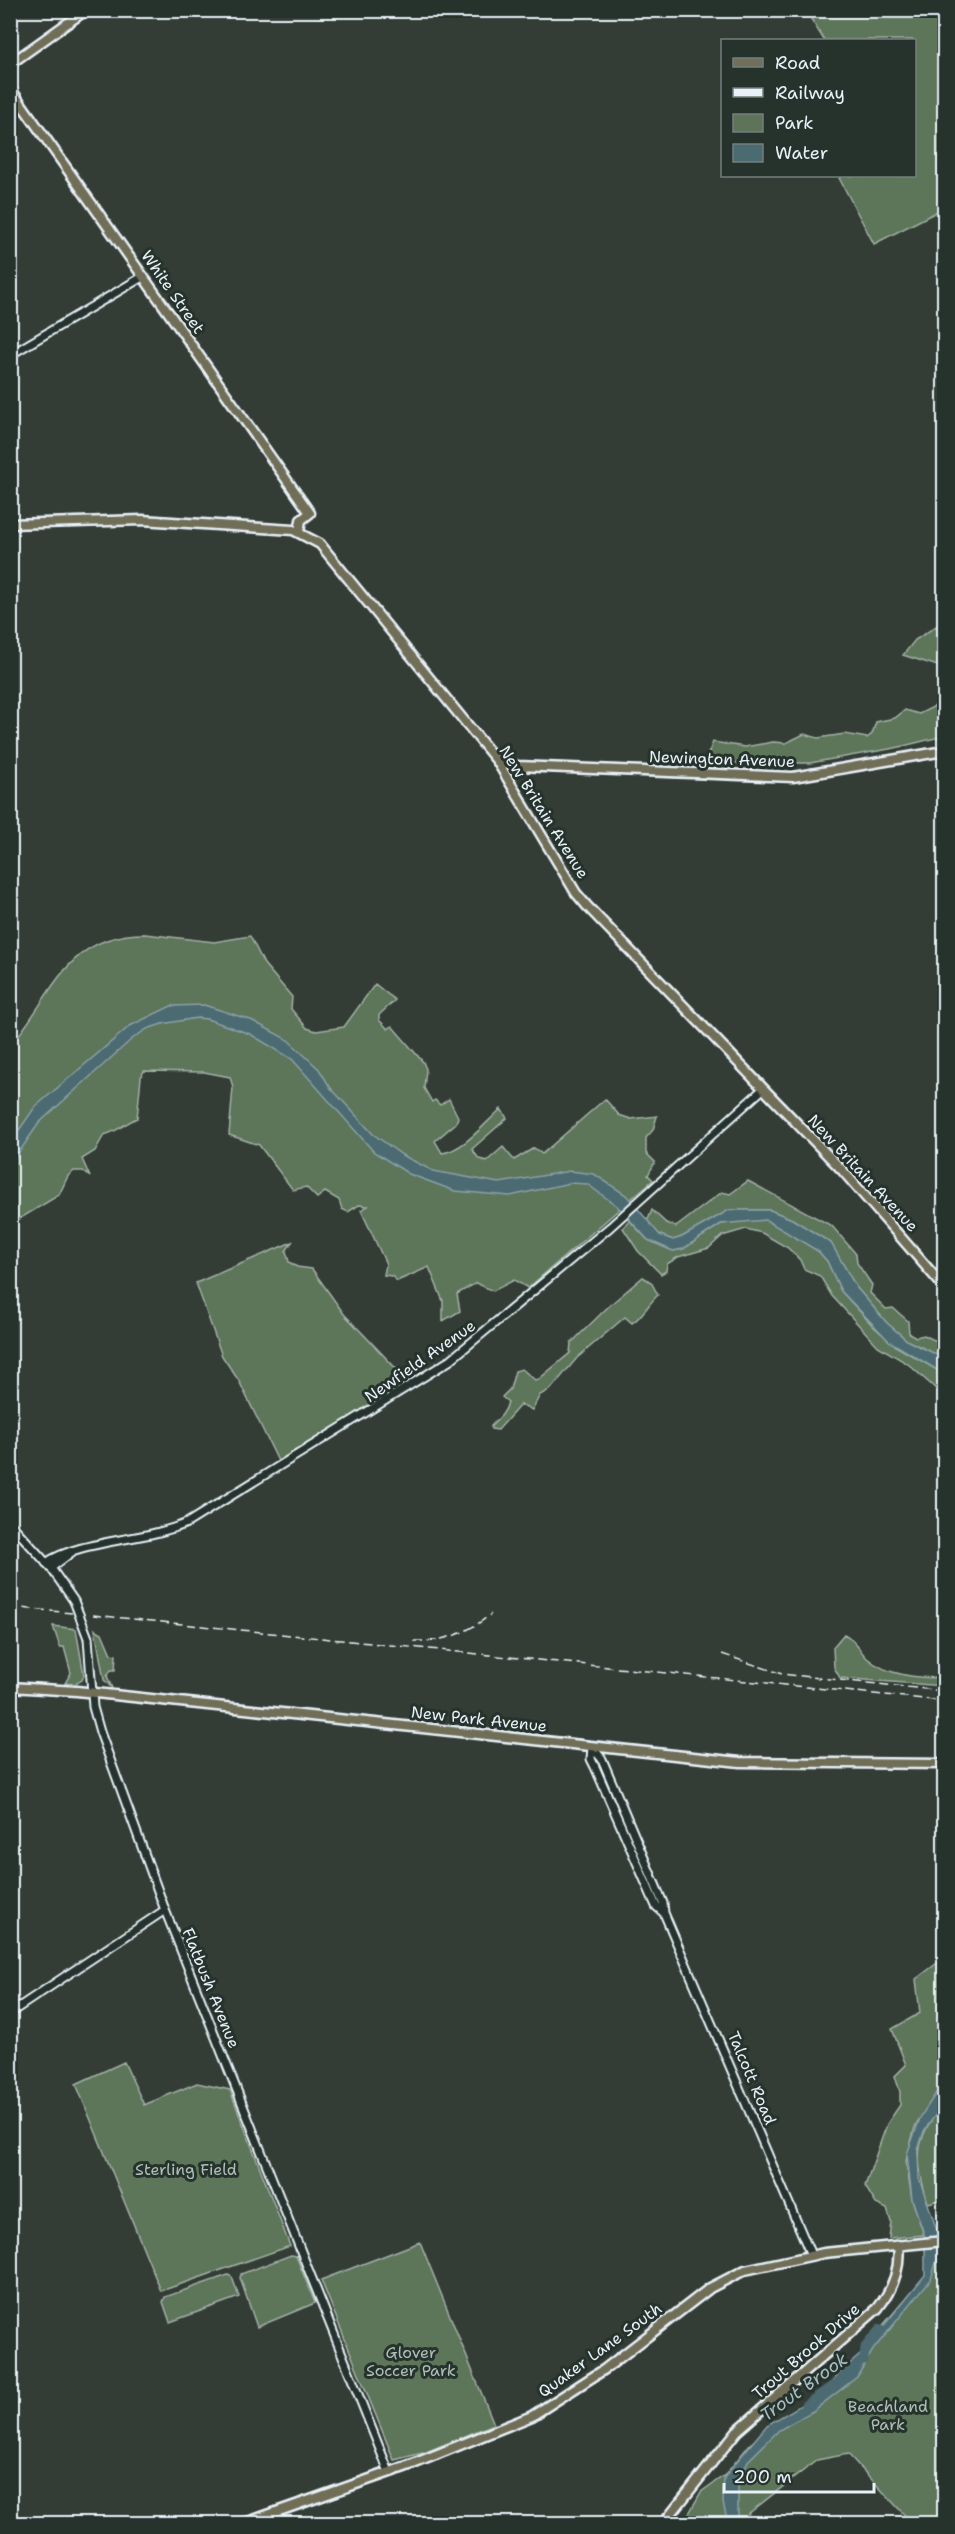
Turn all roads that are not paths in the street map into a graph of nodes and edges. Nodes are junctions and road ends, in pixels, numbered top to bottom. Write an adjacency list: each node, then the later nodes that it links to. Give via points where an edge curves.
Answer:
1 (86, 10): 2 (main road)
2 (10, 64)
3 (10, 88): 4 (main road, White Street)
4 (144, 276): 5 (street); 7 (main road, White Street, via 310,513 301,520)
5 (10, 355)
6 (10, 524): 7 (main road, New Britain Avenue, via 142,520)
7 (299, 532): 9 (main road, New Britain Avenue, via 315,540 333,557)
8 (945, 751): 9 (main road, Newington Avenue, via 793,777 517,766)
9 (497, 761): 10 (main road, New Britain Avenue, via 581,899)
10 (763, 1089): 11 (main road, New Britain Avenue, via 871,1201); 13 (street, Newfield Avenue, via 619,1219 449,1361 181,1526 72,1552)
11 (945, 1287)
12 (10, 1523): 13 (street, Flatbush Avenue)
13 (49, 1565): 15 (street, Flatbush Avenue, bridge, via 74,1601 88,1638)
14 (10, 1687): 15 (main road, New Park Avenue)
15 (92, 1694): 16 (main road, New Park Avenue); 22 (street, Flatbush Avenue, via 100,1732)
16 (592, 1747): 17 (main road, New Park Avenue, via 740,1762); 18 (street, Talcott Road, via 602,1759); 19 (street, Talcott Road, via 591,1759)
17 (945, 1764)
18 (629, 1824): 19 (street); 20 (street, Talcott Road)
19 (621, 1827): 21 (street, Talcott Road)
20 (652, 1878): 21 (street); 23 (street, Talcott Road)
21 (644, 1881): 23 (street, Talcott Road, via 656,1906)
22 (165, 1910): 24 (street); 28 (street, Flatbush Avenue)
23 (664, 1913): 27 (street, Talcott Road)
24 (10, 2013)
25 (941, 2241): 26 (main road, Quaker Lane South)
26 (898, 2245): 27 (main road, Quaker Lane South); 30 (main road, Trout Brook Drive, via 896,2276 878,2308 738,2431)
27 (811, 2255): 28 (main road, Quaker Lane South, via 759,2266 720,2282 547,2408)
28 (389, 2472): 29 (main road, Quaker Lane South)
29 (242, 2523)
30 (663, 2523)

